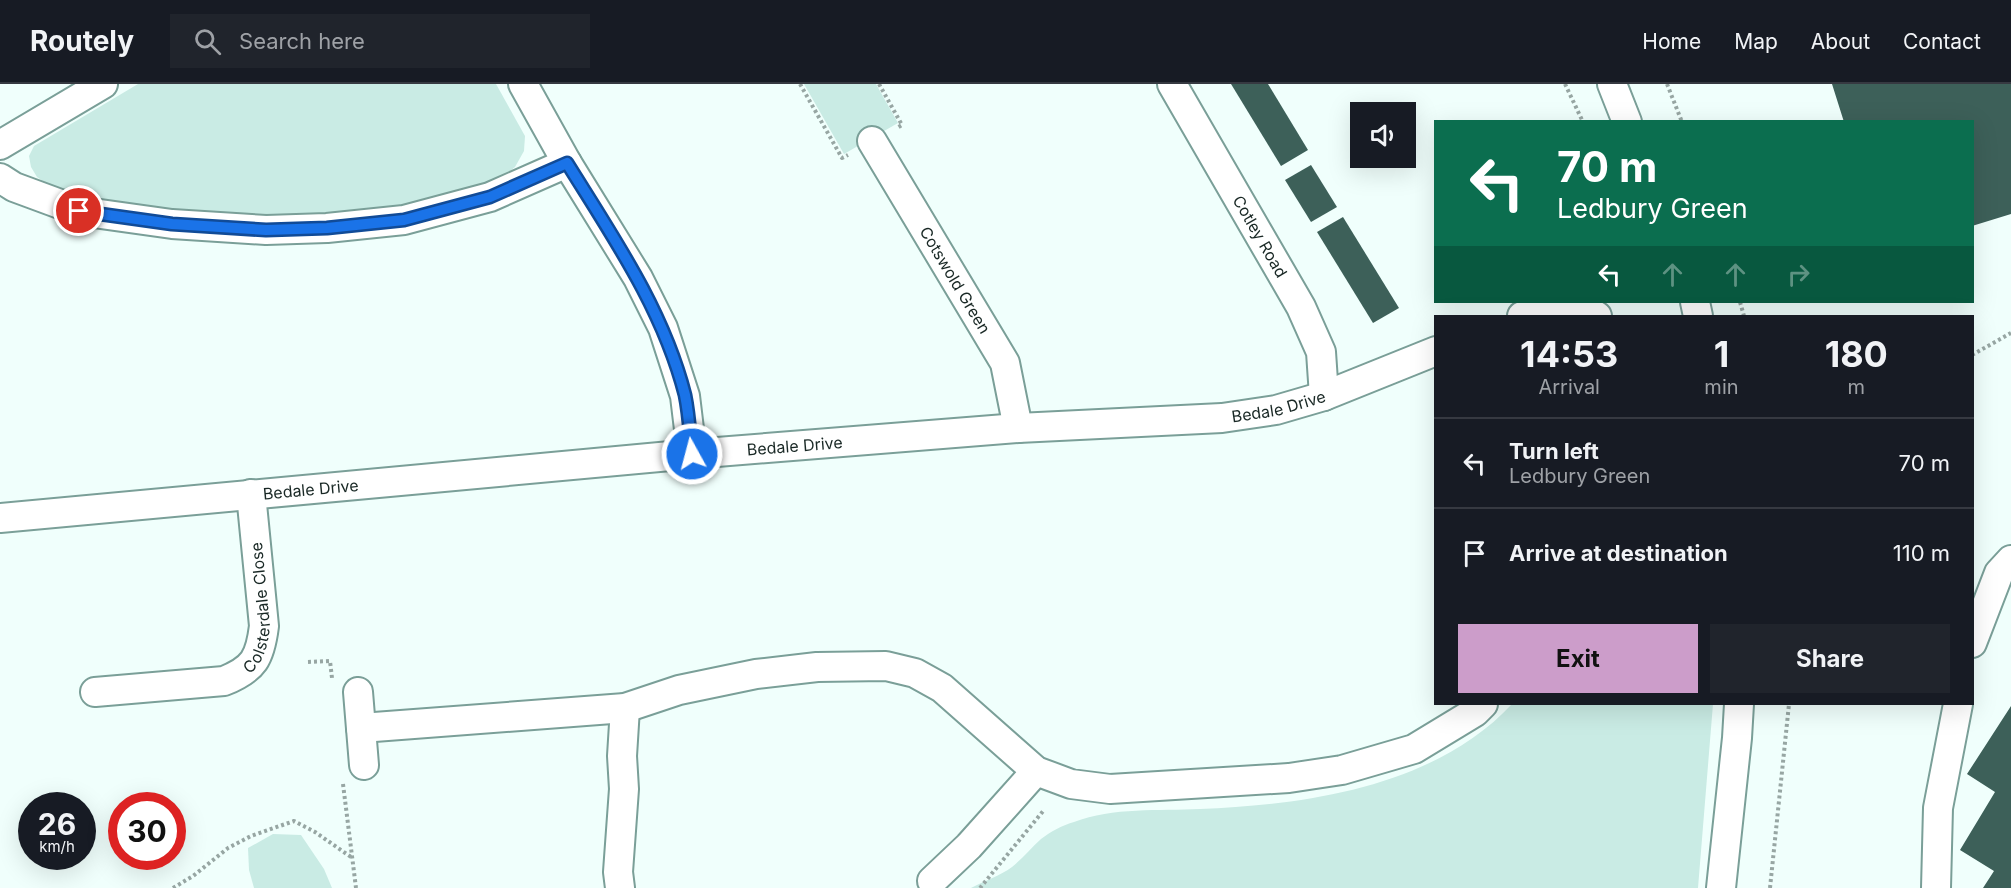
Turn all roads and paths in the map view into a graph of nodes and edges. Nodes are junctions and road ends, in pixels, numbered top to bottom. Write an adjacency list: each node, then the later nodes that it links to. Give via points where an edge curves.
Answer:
1 (103, 84): 13 (street)
2 (523, 84): 14 (street)
3 (879, 84): 11 (path)
4 (1172, 84): 21 (street, Cotley Road, via 1301,306 1321,352)
5 (1565, 84): 8 (path)
6 (1612, 84): 9 (street)
7 (1667, 84): 10 (path)
8 (1583, 120)
9 (1626, 120)
10 (1681, 120)
11 (902, 125)
12 (872, 141): 22 (street, Cotswold Green, via 1005,363)
13 (0, 145)
14 (567, 163): 15 (street, via 490,197 404,220 266,230 79,211 14,188); 23 (street, via 638,278 663,328 685,396)
15 (0, 178)
16 (1525, 315): 17 (street, via 1540,309 1581,306)
17 (1595, 315)
18 (2011, 333): 20 (path)
19 (1434, 352): 21 (street, Bedale Drive)
20 (1974, 354)
21 (1324, 396): 22 (street, Bedale Drive, via 1276,410 1222,418)
22 (1018, 428): 23 (street, Bedale Drive)
23 (692, 454): 24 (street, Bedale Drive)
24 (251, 494): 25 (street, Bedale Drive); 28 (street, Colsterdale Close, via 264,626 255,660 242,674 224,681)
25 (0, 518)
26 (2011, 560): 27 (street, via 1999,573)
27 (1974, 639)
28 (95, 692)
29 (358, 692): 35 (street)
30 (1482, 705): 38 (street, via 1414,749 1342,770 1289,778 1110,789)
31 (1739, 705): 44 (street)
32 (1789, 705): 45 (path)
33 (1958, 705): 46 (street, via 1938,808)
34 (625, 708): 35 (street); 37 (street, via 679,690 756,674 817,667 886,666 915,673 942,688); 42 (street)
35 (361, 728): 36 (street)
36 (364, 765)
37 (1035, 771): 38 (street); 40 (street, via 969,846)
38 (1066, 782): 43 (path)
39 (352, 857): 41 (path, via 294,821 250,836)
40 (932, 881)
41 (172, 888)
42 (620, 888)
43 (980, 888)
44 (1721, 888)
45 (1770, 888)
46 (1936, 888)

